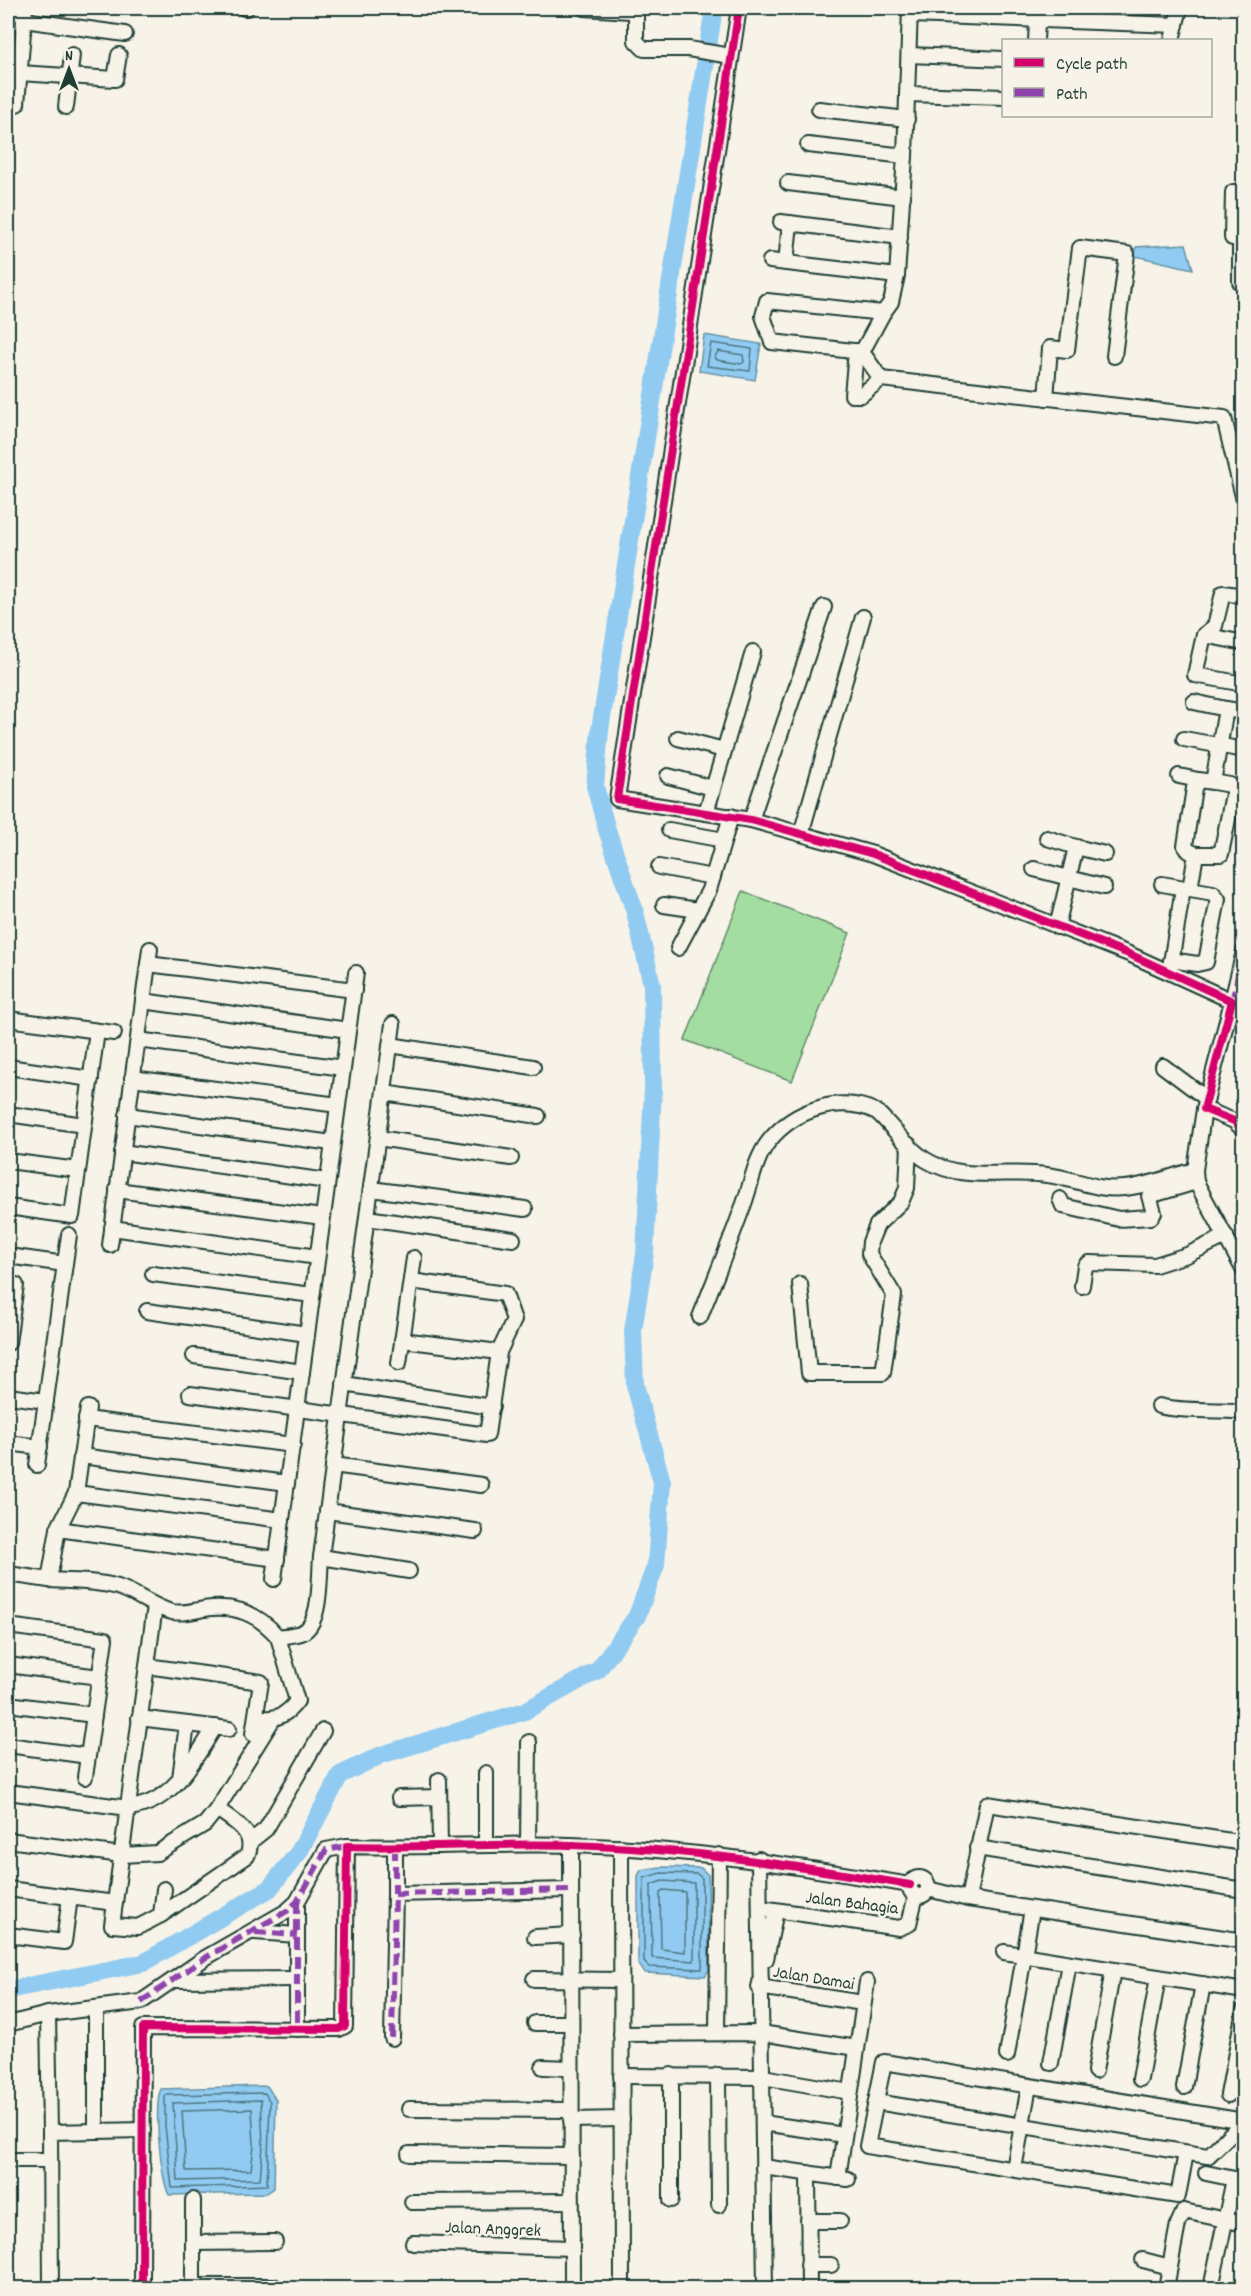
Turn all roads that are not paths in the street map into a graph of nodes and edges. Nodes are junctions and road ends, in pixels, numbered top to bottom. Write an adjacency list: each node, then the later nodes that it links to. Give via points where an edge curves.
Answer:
1 (584, 8): 14 (street, via 636,14 636,41 644,49 688,49)
2 (739, 8): 14 (street)
3 (1180, 8): 8 (street)
4 (910, 11): 7 (street); 15 (street)
5 (8, 12): 6 (street)
6 (24, 14): 9 (street); 17 (street)
7 (1037, 14): 8 (street); 10 (street)
8 (1176, 25): 11 (street)
9 (125, 34)
10 (1036, 39)
11 (1172, 39)
12 (72, 55): 18 (street)
13 (118, 55): 18 (street, via 116,78)
14 (727, 55): 66 (street, via 616,796 621,801)
15 (909, 55): 16 (street); 19 (street)
16 (1002, 59)
17 (19, 73): 18 (street); 21 (street)
18 (70, 76): 22 (street)
19 (908, 93): 20 (street); 24 (street)
20 (1002, 97)
21 (17, 104)
22 (66, 106)
23 (819, 109): 24 (street)
24 (907, 118): 26 (street)
25 (808, 145): 26 (street)
26 (905, 156): 29 (street)
27 (788, 183): 29 (street)
28 (1244, 192): 31 (street, via 1233,192 1232,238)
29 (903, 197): 30 (street)
30 (900, 237): 33 (street, via 786,222); 34 (street)
31 (1242, 238): 35 (street)
32 (770, 261): 33 (street)
33 (786, 263): 34 (street)
34 (897, 276): 36 (street, via 891,302)
35 (1240, 282)
36 (883, 313): 38 (street); 38 (street, via 767,301 763,315 772,342)
37 (767, 348): 38 (street)
38 (858, 354): 40 (street); 40 (street, via 852,395 861,396)
39 (1114, 356): 41 (street, via 1127,254 1080,248 1067,350 1058,349)
40 (881, 379): 41 (street)
41 (1050, 398): 42 (street, via 1224,418)
42 (1244, 501)
43 (1244, 585): 44 (street)
44 (1223, 593): 45 (street); 48 (street, via 1215,626)
45 (1244, 596)
46 (824, 607): 68 (street)
47 (863, 616): 70 (street)
48 (1204, 635): 49 (street); 51 (street, via 1195,675)
49 (1244, 643)
50 (753, 651): 58 (street)
51 (1244, 684)
52 (1194, 702): 53 (street)
53 (1226, 709): 54 (street); 57 (street)
54 (1244, 712)
55 (678, 738): 58 (street)
56 (1184, 739): 57 (street)
57 (1220, 745): 59 (street); 63 (street)
58 (724, 750): 65 (street)
59 (1244, 750)
60 (668, 776): 65 (street)
61 (1179, 776): 62 (street)
62 (1198, 780): 63 (street); 75 (street, via 1185,846)
63 (1214, 782): 64 (street)
64 (1238, 787): 75 (street, via 1221,854)
65 (713, 788): 66 (street)
66 (706, 813): 67 (street)
67 (731, 816): 68 (street); 72 (street)
68 (751, 820): 70 (street)
69 (669, 830): 72 (street)
70 (801, 834): 85 (street, via 873,854)
71 (1047, 838): 73 (street)
72 (724, 840): 78 (street)
73 (1076, 847): 74 (street); 79 (street)
74 (1105, 854)
75 (1196, 854): 82 (street)
76 (659, 867): 78 (street)
77 (1034, 869): 79 (street)
78 (713, 877): 84 (street)
79 (1068, 880): 81 (street); 85 (street)
80 (1162, 885): 82 (street)
81 (1104, 887)
82 (1186, 889): 90 (street); 90 (street, via 1213,893 1218,899 1206,962)
83 (664, 905): 84 (street)
84 (698, 910): 86 (street)
85 (1057, 927): 90 (street)
86 (678, 948)
87 (150, 949): 89 (street)
88 (1244, 951): 94 (street)
89 (148, 964): 92 (street); 93 (street)
90 (1170, 966): 94 (street)
91 (356, 973): 92 (street)
92 (354, 990): 97 (street)
93 (143, 1001): 97 (street); 100 (street)
94 (1232, 1001): 109 (street)
95 (8, 1019): 98 (street)
96 (393, 1024): 101 (street)
97 (348, 1030): 105 (street)
98 (97, 1031): 99 (street); 107 (street)
99 (114, 1033)
100 (138, 1040): 105 (street); 106 (street)
101 (390, 1045): 104 (street); 108 (street)
102 (1163, 1066): 109 (street)
103 (8, 1067): 107 (street)
104 (533, 1067)
105 (343, 1068): 110 (street)
106 (132, 1078): 110 (street); 112 (street)
107 (91, 1079): 114 (street)
108 (384, 1094): 113 (street); 116 (street)
109 (1205, 1104): 115 (street); 123 (street)
110 (338, 1105): 117 (street)
111 (8, 1114): 114 (street)
112 (127, 1114): 117 (street); 119 (street)
113 (538, 1116)
114 (84, 1125): 122 (street)
115 (1244, 1130)
116 (378, 1138): 120 (street); 125 (street)
117 (332, 1143): 124 (street)
118 (909, 1145): 123 (street, via 926,1160 956,1173 1051,1175 1095,1188 1123,1188); 145 (street, via 908,1188 902,1202 877,1225 870,1242 869,1254 894,1295 883,1373 809,1373); 150 (street, via 878,1112 867,1107 818,1107 789,1121 768,1142 752,1174)
119 (122, 1152): 124 (street); 126 (street)
120 (512, 1158)
121 (8, 1161): 122 (street)
122 (78, 1170): 128 (street, via 72,1216)
123 (1196, 1176): 127 (street, via 1149,1196 1154,1213 1151,1217 1119,1219 1063,1206); 135 (street)
124 (327, 1180): 130 (street)
125 (371, 1189): 129 (street); 131 (street)
126 (117, 1190): 130 (street); 132 (street)
127 (1060, 1199)
128 (8, 1207)
129 (525, 1209)
130 (322, 1217): 138 (street)
131 (367, 1218): 134 (street); 158 (street)
132 (112, 1228): 136 (street); 138 (street)
133 (69, 1235): 140 (street)
134 (513, 1239)
135 (1234, 1241): 141 (street); 146 (street, via 1155,1265 1089,1263)
136 (110, 1245)
137 (8, 1256): 140 (street)
138 (317, 1257): 147 (street)
139 (414, 1258): 143 (street)
140 (65, 1264): 161 (street)
141 (1244, 1271)
142 (153, 1274): 147 (street)
143 (411, 1281): 152 (street); 154 (street, via 505,1294 514,1320)
144 (16, 1284): 148 (street)
145 (800, 1284)
146 (1082, 1286)
147 (312, 1295): 151 (street)
148 (10, 1302): 153 (street)
149 (147, 1311): 151 (street)
150 (700, 1317)
151 (307, 1334): 157 (street)
152 (402, 1340): 154 (street); 156 (street)
153 (8, 1343)
154 (499, 1352): 163 (street)
155 (194, 1356): 157 (street)
156 (399, 1363)
157 (303, 1372): 164 (street)
158 (344, 1384): 163 (street); 166 (street)
159 (190, 1394): 164 (street)
160 (8, 1396): 161 (street)
161 (46, 1401): 169 (street)
162 (1159, 1406): 165 (street, via 1181,1411)
163 (492, 1407): 166 (street, via 487,1435)
164 (298, 1409): 166 (street); 168 (street)
165 (1244, 1412)
166 (340, 1414): 172 (street)
167 (8, 1443): 169 (street)
168 (293, 1445): 170 (street, via 87,1413); 173 (street)
169 (40, 1447): 171 (street)
170 (81, 1456): 173 (street); 175 (street)
171 (37, 1465)
172 (333, 1465): 174 (street); 176 (street)
173 (287, 1483): 177 (street)
174 (481, 1485)
175 (76, 1493): 177 (street); 178 (street)
176 (327, 1511): 179 (street); 180 (street)
177 (282, 1520): 181 (street)
178 (58, 1529): 181 (street); 185 (street)
179 (475, 1531)
180 (321, 1557): 182 (street); 188 (street, via 317,1613 312,1624 303,1632)
181 (276, 1559): 184 (street)
182 (408, 1571)
183 (8, 1574): 185 (street)
184 (274, 1579)
185 (49, 1580): 186 (street, via 116,1587)
186 (155, 1606): 188 (street, via 174,1612 239,1610 267,1624); 190 (street)
187 (8, 1626): 191 (street, via 105,1639)
188 (278, 1637): 196 (street, via 297,1701)
189 (8, 1665): 191 (street)
190 (147, 1666): 194 (street, via 261,1682); 195 (street)
191 (99, 1677): 193 (street)
192 (8, 1704): 193 (street)
193 (94, 1715): 202 (street)
194 (256, 1717): 196 (street); 199 (street)
195 (139, 1718): 197 (street); 210 (street)
196 (273, 1719): 211 (street)
197 (187, 1724): 206 (street); 206 (street, via 222,1728)
198 (323, 1731): 213 (street, via 266,1829)
199 (253, 1734)
200 (529, 1742): 216 (street)
201 (8, 1745): 202 (street)
202 (88, 1756): 204 (street)
203 (486, 1773): 215 (street)
204 (85, 1777)
205 (439, 1780): 208 (street)
206 (179, 1783): 210 (street, via 148,1803)
207 (8, 1792): 210 (street)
208 (440, 1797): 209 (street); 219 (street)
209 (399, 1798)
210 (128, 1808): 223 (street)
211 (217, 1809): 213 (street, via 240,1826); 223 (street, via 205,1824 157,1853)
212 (8, 1840): 223 (street)
213 (250, 1841): 239 (street, via 247,1856)
214 (1244, 1843): 222 (street, via 987,1804)
215 (486, 1844): 216 (street); 219 (street)
216 (528, 1844): 217 (street)
217 (571, 1845): 221 (street); 228 (street)
218 (346, 1846): 220 (street); 234 (street, via 326,1850); 269 (street, via 347,2023 339,2029)
219 (440, 1846): 220 (street)
220 (395, 1847): 231 (street)
221 (621, 1847): 224 (street); 255 (street)
222 (977, 1848): 230 (street); 233 (street)
223 (122, 1855): 235 (street)
224 (719, 1855): 225 (street); 270 (street)
225 (759, 1859): 229 (street); 236 (street)
226 (8, 1888): 232 (street)
227 (164, 1889): 239 (street)
228 (570, 1890): 231 (street); 243 (street)
229 (918, 1890): 233 (street); 238 (street, Jalan Bahagia, via 909,1924 899,1928)
230 (1244, 1890)
231 (395, 1894): 273 (street)
232 (70, 1897): 235 (street); 241 (street, via 64,1942)
233 (968, 1899): 237 (street)
234 (297, 1902): 240 (street); 242 (street)
235 (115, 1903): 239 (street, via 112,1925 138,1927)
236 (760, 1907): 238 (street, Jalan Bahagia); 258 (street)
237 (1032, 1909): 245 (street); 247 (street)
238 (776, 1911): 258 (street)
239 (161, 1915)
240 (255, 1932): 242 (street); 254 (street, via 205,1958)
241 (8, 1935)
242 (297, 1935): 251 (street)
243 (572, 1935): 244 (street); 253 (street)
244 (535, 1937)
245 (1244, 1941)
246 (1004, 1952): 247 (street)
247 (1024, 1955): 248 (street); 275 (street)
248 (1069, 1963): 249 (street); 276 (street)
249 (1113, 1970): 250 (street); 279 (street)
250 (1158, 1977): 257 (street); 284 (street)
251 (295, 1979): 254 (street); 269 (street)
252 (534, 1979): 253 (street)
253 (572, 1979): 255 (street); 266 (street)
254 (176, 1980): 260 (street)
255 (620, 1980): 272 (street)
256 (867, 1982): 261 (street)
257 (1203, 1984): 259 (street); 286 (street)
258 (759, 1987): 261 (street, Jalan Damai); 271 (street)
259 (1244, 1991)
260 (141, 2002): 262 (street); 268 (street)
261 (863, 2003): 274 (street)
262 (96, 2008): 264 (street); 297 (street)
263 (1244, 2010): 288 (street)
264 (48, 2014): 267 (street); 298 (street)
265 (535, 2023): 266 (street)
266 (572, 2023): 278 (street)
267 (8, 2024)
268 (142, 2028): 269 (street); 296 (street)
269 (297, 2029)
270 (717, 2032): 271 (street); 272 (street)
271 (761, 2033): 274 (street); 283 (street)
272 (621, 2034): 282 (street)
273 (392, 2038)
274 (857, 2048): 287 (street)
275 (1007, 2055)
276 (1051, 2063)
277 (543, 2067): 278 (street)
278 (572, 2068): 291 (street)
279 (1095, 2071)
280 (671, 2075): 281 (street); 282 (street); 311 (street)
281 (718, 2075): 283 (street); 314 (street)
282 (621, 2076): 292 (street)
283 (763, 2077): 287 (street); 294 (street)
284 (1140, 2079)
285 (1029, 2086): 289 (street, via 884,2062); 293 (street); 295 (street)
286 (1184, 2087)
287 (850, 2092): 299 (street)
288 (1228, 2095)
289 (876, 2102): 295 (street); 306 (street, via 867,2146)
290 (409, 2109): 291 (street)
291 (571, 2115): 292 (street); 302 (street)
292 (622, 2119): 332 (street)
293 (1244, 2121): 300 (street, via 1208,2156)
294 (763, 2122): 299 (street); 305 (street)
295 (1022, 2126): 300 (street); 306 (street)
296 (143, 2130): 297 (street); 330 (street)
297 (96, 2131): 298 (street)
298 (50, 2132): 304 (street)
299 (844, 2135): 307 (street, via 843,2178)
300 (1186, 2153): 306 (street, via 1178,2196)
301 (409, 2154): 302 (street)
302 (572, 2156): 312 (street)
303 (8, 2160): 304 (street)
304 (50, 2160): 329 (street)
305 (763, 2167): 307 (street); 333 (street)
306 (1014, 2169)
307 (808, 2173): 316 (street)
308 (1206, 2173): 309 (street)
309 (1239, 2180): 315 (street)
310 (193, 2200): 320 (street)
311 (671, 2200)
312 (571, 2201): 313 (street); 322 (street)
313 (412, 2202)
314 (719, 2205)
315 (1226, 2220): 318 (street); 326 (street, via 1184,2211); 336 (street)
316 (808, 2221): 317 (street); 324 (street)
317 (840, 2221)
318 (1244, 2224)
319 (275, 2242): 320 (street)
320 (193, 2243): 328 (street)
321 (412, 2243): 322 (street, Jalan Anggrek)
322 (572, 2248): 331 (street)
323 (1143, 2260): 326 (street)
324 (808, 2265): 325 (street); 334 (street)
325 (831, 2265)
326 (1170, 2267): 335 (street)
327 (274, 2286): 328 (street)
328 (193, 2287)
329 (51, 2289)
330 (142, 2289)
331 (572, 2289)
332 (622, 2289)
333 (765, 2289)
334 (808, 2289)
335 (1166, 2289)
336 (1211, 2289)

